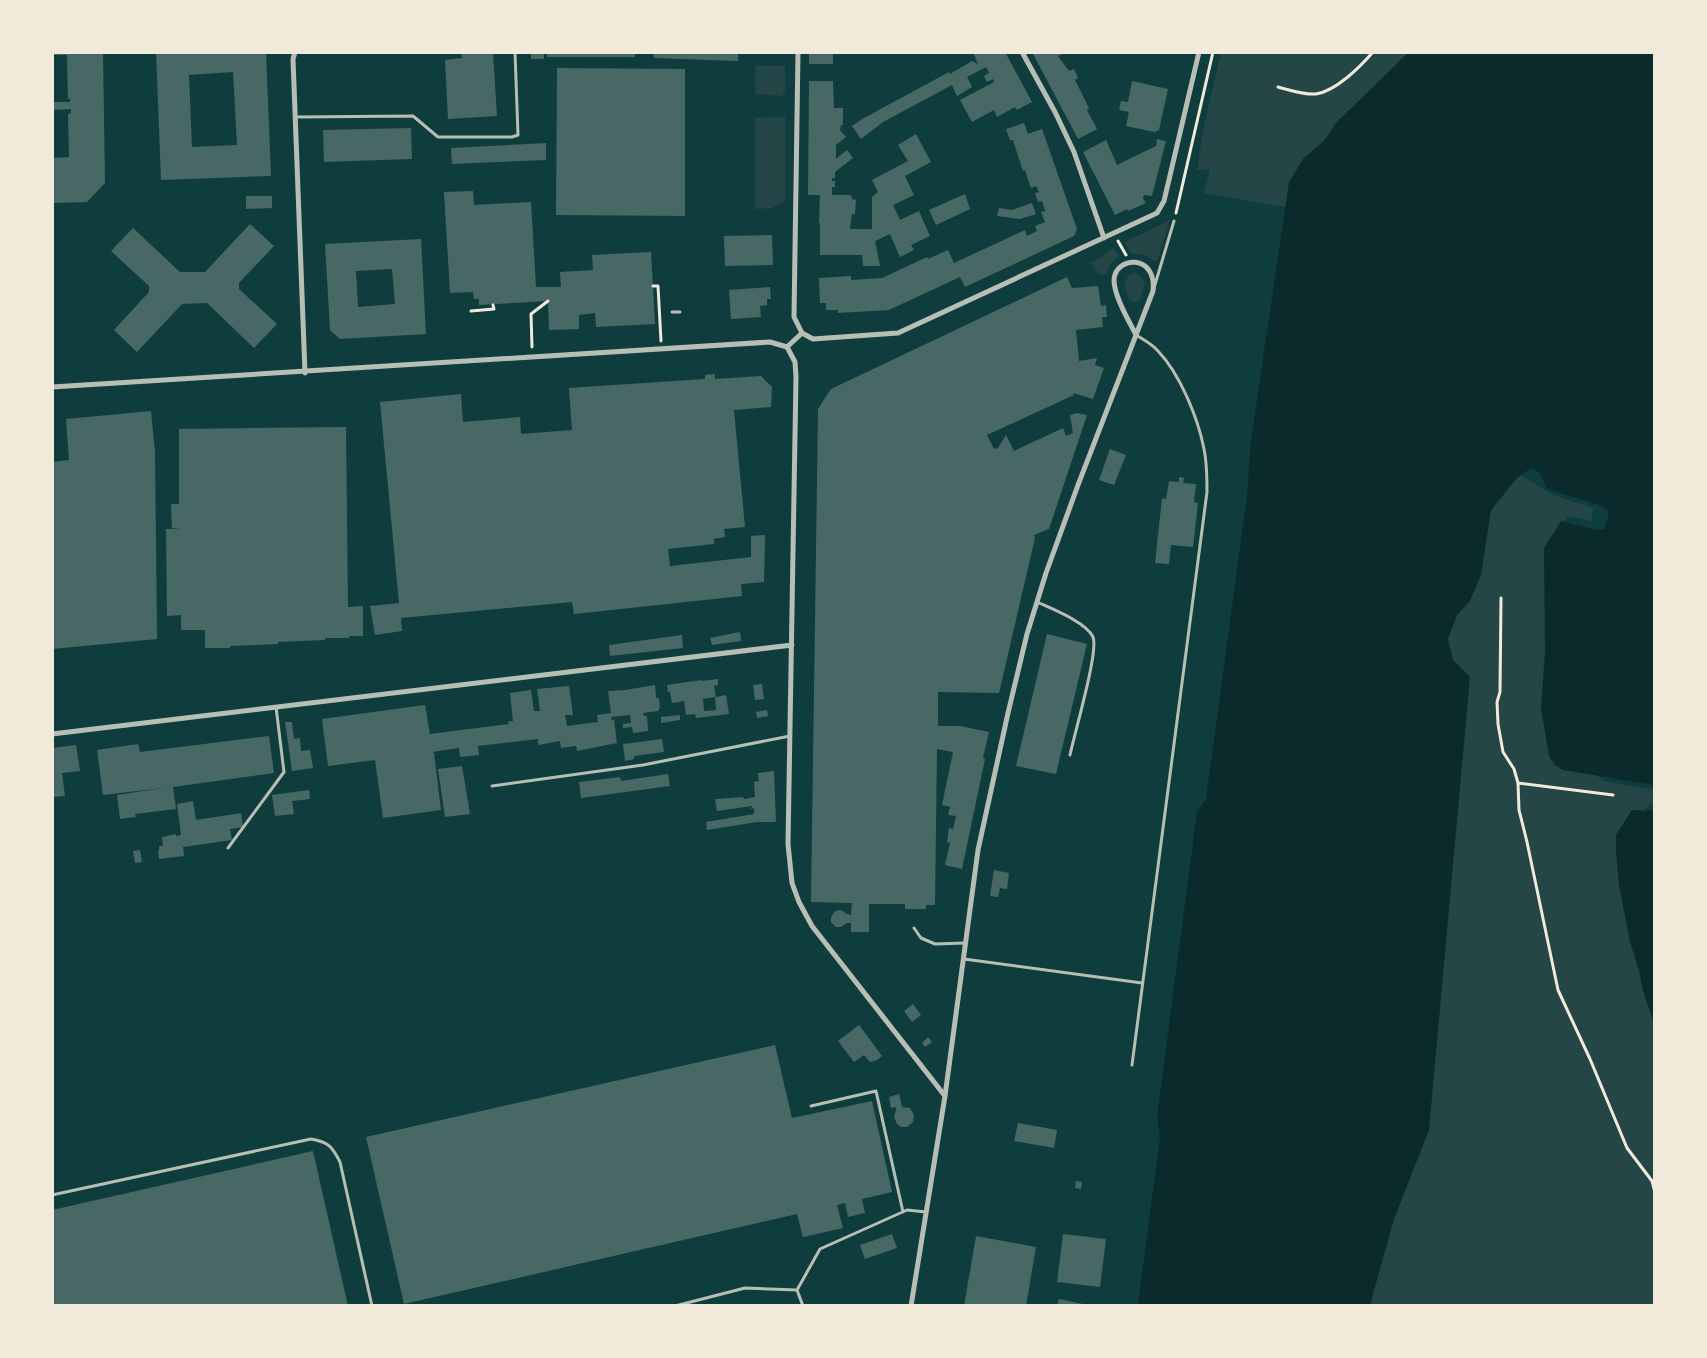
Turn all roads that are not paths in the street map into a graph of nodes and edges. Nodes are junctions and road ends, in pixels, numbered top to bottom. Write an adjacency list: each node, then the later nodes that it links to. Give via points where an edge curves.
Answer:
1 (295, 52): 6 (street)
2 (515, 52): 6 (lane, via 518,135 512,137 438,137 413,116)
3 (798, 52): 12 (street, via 794,317)
4 (1022, 52): 8 (street, via 1074,152)
5 (1199, 52): 8 (street, via 1164,201 1158,213)
6 (295, 117): 15 (street)
7 (1174, 221): 9 (lane)
8 (1104, 238): 12 (street, via 898,333 813,339)
9 (1153, 292): 13 (street); 13 (street, via 1154,281 1145,265 1130,263 1118,270 1115,288)
10 (672, 312): 11 (lane)
11 (680, 312)
12 (802, 333): 14 (street)
13 (1136, 335): 17 (street); 28 (lane, via 1158,351 1182,388 1202,439 1207,492)
14 (787, 347): 15 (street, via 770,342); 18 (street, via 795,362 796,377)
15 (305, 372): 16 (street)
16 (52, 387)
17 (1037, 602): 22 (lane, via 1067,616 1092,636 1094,646); 26 (street, via 990,792 978,850)
18 (792, 645): 19 (street); 21 (street)
19 (276, 708): 20 (street); 24 (lane, via 284,772)
20 (52, 734)
21 (790, 736): 23 (lane, via 643,765); 30 (street, via 788,844 792,883 799,902 812,926)
22 (1070, 755)
23 (492, 786)
24 (228, 848)
25 (914, 928): 26 (lane, via 921,938 935,944)
26 (966, 943): 27 (street)
27 (964, 959): 28 (lane); 30 (street)
28 (1142, 984): 29 (lane)
29 (1132, 1065)
30 (945, 1096): 34 (street)
31 (811, 1106): 33 (lane, via 876,1091)
32 (52, 1195): 36 (lane, via 311,1139 325,1142 340,1162)
33 (903, 1212): 34 (lane); 35 (lane, via 820,1249)
34 (926, 1212): 39 (street)
35 (797, 1290): 37 (lane, via 745,1288); 38 (lane)
36 (372, 1306)
37 (675, 1306)
38 (803, 1306)
39 (911, 1306)

